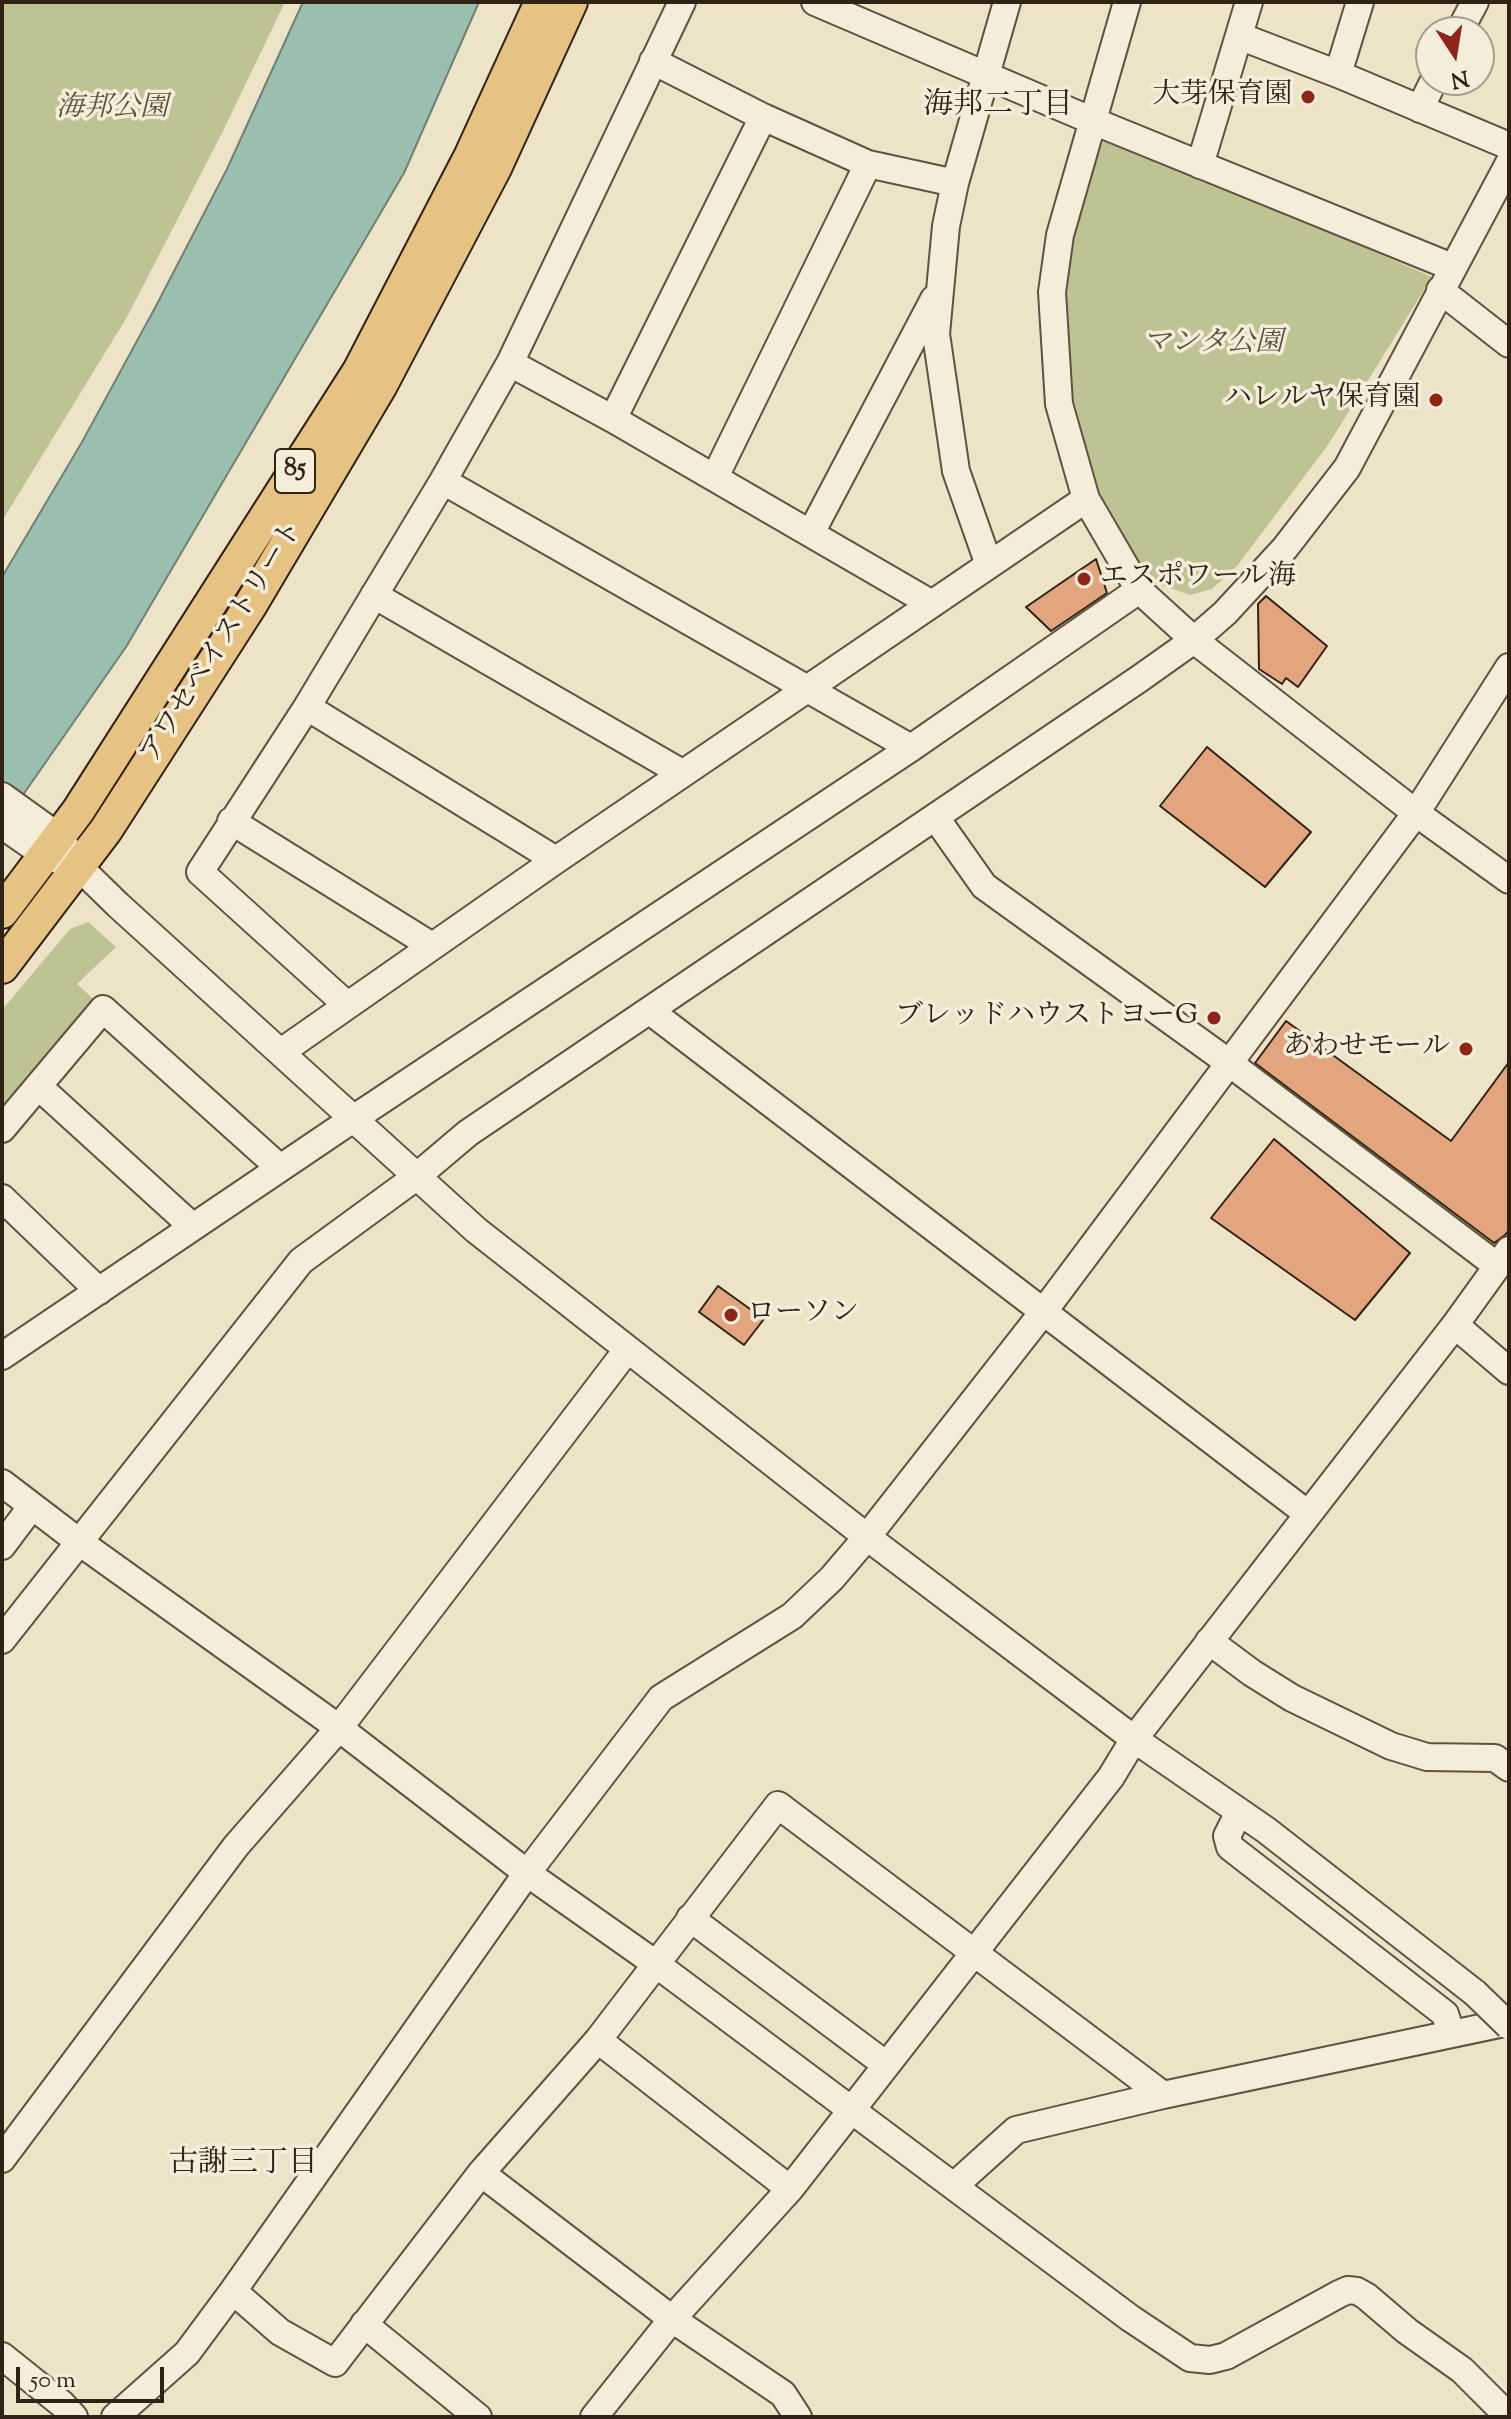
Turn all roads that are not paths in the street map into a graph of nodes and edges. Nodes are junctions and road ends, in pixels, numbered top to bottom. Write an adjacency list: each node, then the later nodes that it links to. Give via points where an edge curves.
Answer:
1 (541, 2): 45 (main road, アワセベイストリート / 85, via 471,155 359,371)
2 (571, 2): 47 (main road, アワセベイストリート / 85, via 495,168 381,385 250,606)
3 (682, 2): 10 (street)
4 (815, 2): 12 (street)
5 (1007, 2): 12 (street)
6 (1127, 2): 16 (street)
7 (1249, 2): 9 (street)
8 (1360, 2): 11 (street)
9 (1239, 36): 11 (street); 20 (street)
10 (653, 61): 15 (street); 25 (street)
11 (1338, 74): 14 (street)
12 (986, 75): 16 (street); 21 (street)
13 (1426, 96): 14 (street)
14 (1420, 109): 17 (street)
15 (763, 117): 19 (street); 26 (street)
16 (1093, 121): 20 (street); 29 (street, via 1060,235 1052,292 1059,404)
17 (1509, 146)
18 (1509, 163): 22 (street)
19 (868, 164): 21 (street); 27 (street)
20 (1200, 165): 22 (street)
21 (955, 183): 23 (street)
22 (1446, 278): 24 (street); 35 (street, via 1347,468 1285,548)
23 (938, 292): 30 (street); 31 (street, via 936,334 956,471)
24 (1509, 344)
25 (510, 363): 26 (street); 28 (street)
26 (613, 419): 27 (street)
27 (715, 477): 30 (street)
28 (443, 481): 33 (street); 37 (street)
29 (1086, 499): 31 (street); 32 (street)
30 (811, 533): 34 (street)
31 (989, 565): 34 (street)
32 (1139, 590): 35 (street); 39 (street)
33 (374, 595): 38 (street); 40 (street)
34 (932, 604): 37 (street)
35 (1194, 640): 42 (street); 43 (street)
36 (1509, 667): 42 (street)
37 (806, 688): 39 (street); 40 (street)
38 (307, 707): 44 (street); 46 (street)
39 (911, 748): 57 (street)
40 (682, 773): 46 (street)
41 (2, 796): 45 (street)
42 (1416, 813): 48 (street); 55 (street)
43 (936, 818): 53 (street); 55 (street, via 984,886)
44 (231, 821): 50 (street); 52 (street, via 200,872)
45 (32, 835): 47 (street); 49 (main road, アワセベイストリート / 85)
46 (556, 860): 50 (street)
47 (80, 868): 51 (main road, アワセベイストリート / 85); 54 (street)
48 (1509, 880)
49 (2, 912)
50 (432, 946): 52 (street)
51 (2, 967)
52 (347, 1005): 54 (street)
53 (650, 1011): 60 (street, via 468,1133); 65 (street)
54 (281, 1052): 57 (street)
55 (1228, 1062): 63 (street); 65 (street)
56 (38, 1086): 58 (street); 59 (street, via 103,1009); 62 (street)
57 (353, 1119): 59 (street); 60 (street)
58 (2, 1129)
59 (280, 1168): 62 (street)
60 (416, 1177): 67 (street); 74 (street, via 301,1261)
61 (2, 1198): 64 (street)
62 (193, 1227): 64 (street)
63 (1502, 1258): 66 (street)
64 (99, 1291): 68 (street)
65 (1044, 1311): 72 (street); 73 (street)
66 (1455, 1325): 69 (street); 72 (street)
67 (627, 1350): 73 (street); 78 (street)
68 (3, 1353)
69 (1509, 1371)
70 (2, 1483): 71 (street)
71 (32, 1506): 74 (street); 75 (street)
72 (1308, 1514): 77 (street)
73 (867, 1537): 79 (street); 82 (street, via 792,1616 661,1698)
74 (78, 1541): 76 (street); 78 (street)
75 (2, 1546)
76 (2, 1640)
77 (1209, 1641): 79 (street); 80 (street, via 1292,1698 1391,1746 1427,1757 1495,1758)
78 (339, 1728): 82 (street); 92 (street, via 236,1846)
79 (1134, 1739): 81 (street); 84 (street, via 1111,1777)
80 (1509, 1768)
81 (1239, 1812): 86 (street, bridge, via 1351,1894); 87 (street, via 1227,1836 1230,1847 1445,2014)
82 (527, 1873): 85 (street); 96 (street)
83 (690, 1918): 84 (street, via 778,1805); 85 (street); 89 (street)
84 (973, 1952): 89 (street); 90 (street)
85 (656, 1964): 88 (street); 91 (street)
86 (1509, 2024): 87 (street)
87 (1451, 2033): 90 (street)
88 (598, 2040): 93 (street); 95 (street)
89 (885, 2064): 91 (street)
90 (1163, 2095): 94 (street, via 1016,2130)
91 (850, 2108): 94 (street); 95 (street)
92 (2, 2159)
93 (481, 2173): 97 (street); 98 (street)
94 (955, 2185): 105 (street, via 1190,2358 1226,2356 1339,2294 1357,2291 1462,2370)
95 (790, 2189): 97 (street)
96 (233, 2291): 98 (street, via 280,2332 335,2363); 101 (street, via 187,2353)
97 (672, 2319): 103 (street); 104 (street, via 783,2394)
98 (364, 2324): 102 (street)
99 (2, 2356): 100 (street)
100 (74, 2417)
101 (115, 2417)
102 (478, 2417)
103 (594, 2417)
104 (798, 2417)
105 (1509, 2417)

